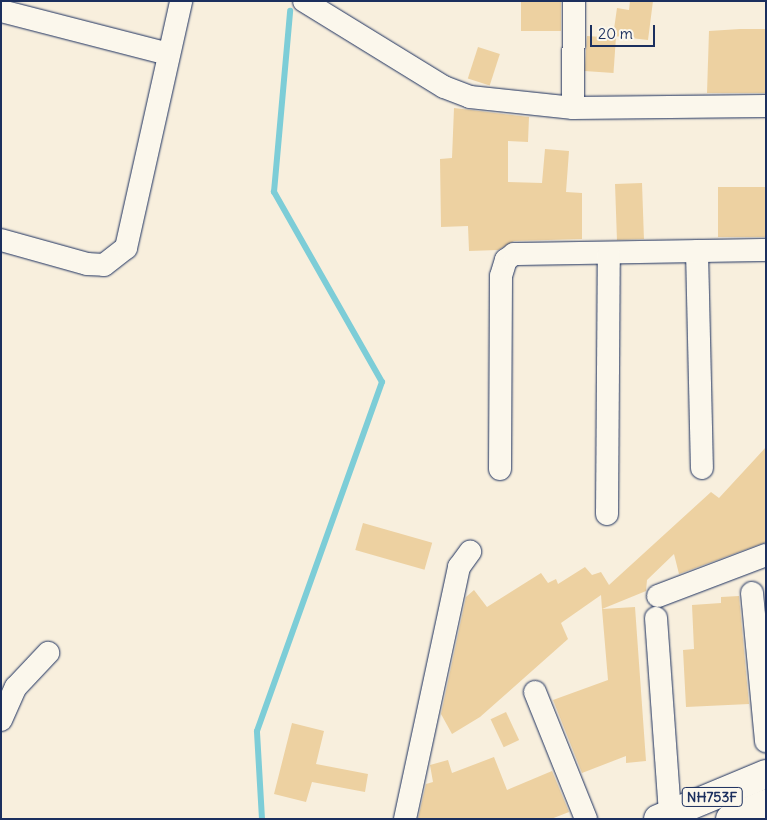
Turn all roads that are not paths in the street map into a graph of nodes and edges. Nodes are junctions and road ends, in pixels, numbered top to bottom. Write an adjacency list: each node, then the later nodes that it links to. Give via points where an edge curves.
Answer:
1 (181, 1): 5 (street)
2 (304, 1): 7 (street, via 444,87 470,97)
3 (574, 1): 7 (street)
4 (1, 12): 5 (street)
5 (168, 54): 8 (street, via 126,248 104,266)
6 (766, 106): 7 (street)
7 (573, 108)
8 (1, 240)
9 (766, 250): 10 (street)
10 (697, 251): 11 (street); 12 (street)
11 (609, 253): 13 (street, via 514,254 506,260 501,276); 14 (street)
12 (702, 468)
13 (500, 469)
14 (607, 514)
15 (470, 552): 25 (street, via 459,566)
16 (766, 555): 24 (street, via 657,607)
17 (752, 593): 21 (street)
18 (48, 653): 20 (street, via 16,687)
19 (534, 692): 26 (street)
20 (1, 720)
21 (766, 741)
22 (766, 774): 24 (highway, NH753F)
23 (766, 804): 27 (highway, NH753F)
24 (664, 816)
25 (404, 819)
26 (586, 819)
27 (730, 819)

